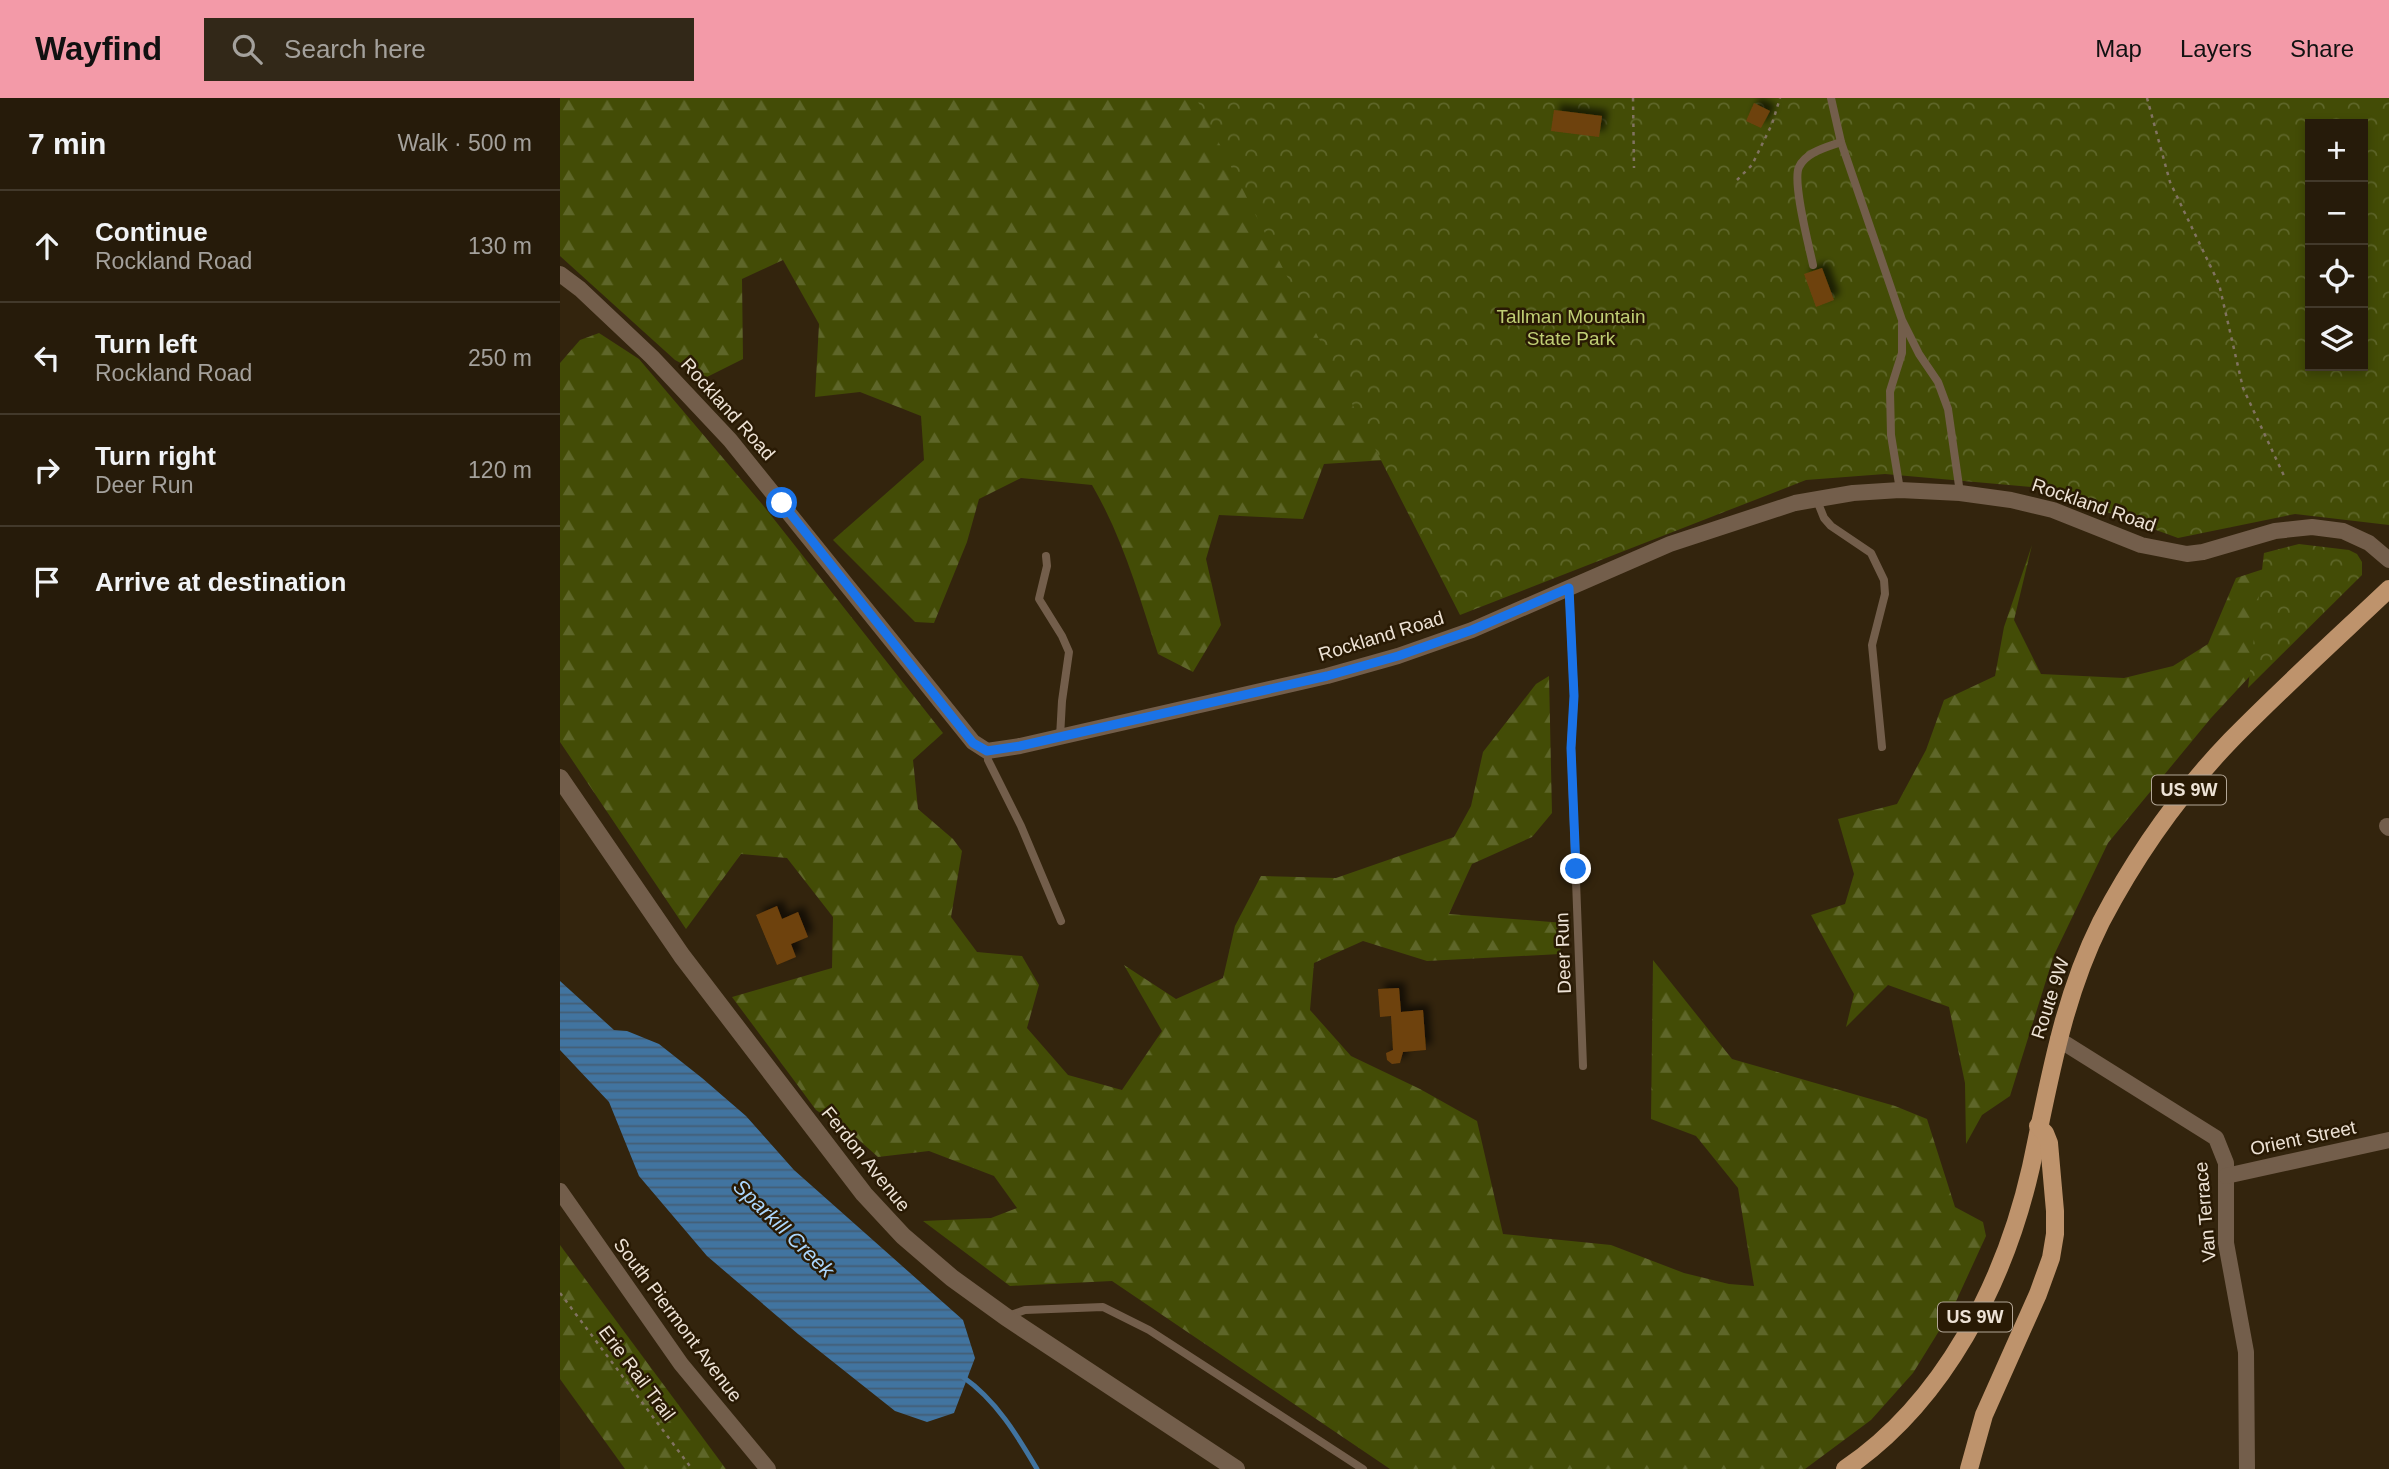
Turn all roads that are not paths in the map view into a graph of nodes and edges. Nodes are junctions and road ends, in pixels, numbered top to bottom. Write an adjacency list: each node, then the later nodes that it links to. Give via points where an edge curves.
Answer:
1 (1831, 98): 2 (lane)
2 (1841, 142): 3 (lane, via 1810,154 1799,167 1797,182); 5 (lane)
3 (1813, 265)
4 (560, 274): 15 (street, Rockland Road, via 652,357 730,440 973,743)
5 (1902, 320): 6 (lane, via 1902,353 1890,391); 7 (lane, via 1938,382 1948,409)
6 (1900, 490): 7 (street, Rockland Road); 8 (street, Rockland Road)
7 (1960, 493): 10 (street, Rockland Road, via 2053,510 2166,551 2203,552 2275,531 2312,527 2343,531 2369,543)
8 (1816, 498): 11 (street, Rockland Road, via 1670,544); 14 (lane, via 1831,526 1871,553 1884,580 1885,594 1872,645)
9 (1046, 556): 13 (lane, via 1039,599 1069,652)
10 (2389, 560)
11 (1569, 588): 13 (street, Rockland Road, via 1398,656); 19 (lane, Deer Run)
12 (2389, 589): 18 (main road, Route 9W / US 9W, via 2230,741 2169,815 2097,931)
13 (1060, 737): 15 (street, Rockland Road)
14 (1882, 747)
15 (987, 751): 17 (lane)
16 (560, 778): 24 (street, Ferdon Avenue, via 682,956 864,1194 923,1255)
17 (1061, 921)
18 (2058, 1039): 20 (main road, Route 9W / US 9W); 22 (street, Van Terrace, via 2216,1138)
19 (1583, 1066)
20 (2038, 1126): 28 (main road, Route 9W / US 9W, via 2013,1227 1992,1283 1962,1339 1906,1417); 29 (main road, via 2049,1143 2053,1246 2038,1294 1984,1415)
21 (2389, 1140): 22 (street, Orient Street)
22 (2226, 1176): 30 (street, Van Terrace, via 2226,1243 2246,1352)
23 (560, 1191): 25 (street, South Piermont Avenue, via 681,1364)
24 (1006, 1317): 26 (street, Ferdon Avenue); 27 (lane, via 1034,1309 1103,1307 1149,1330)
25 (768, 1469)
26 (1236, 1469)
27 (1363, 1469)
28 (1845, 1469)
29 (1969, 1469)
30 (2247, 1469)

